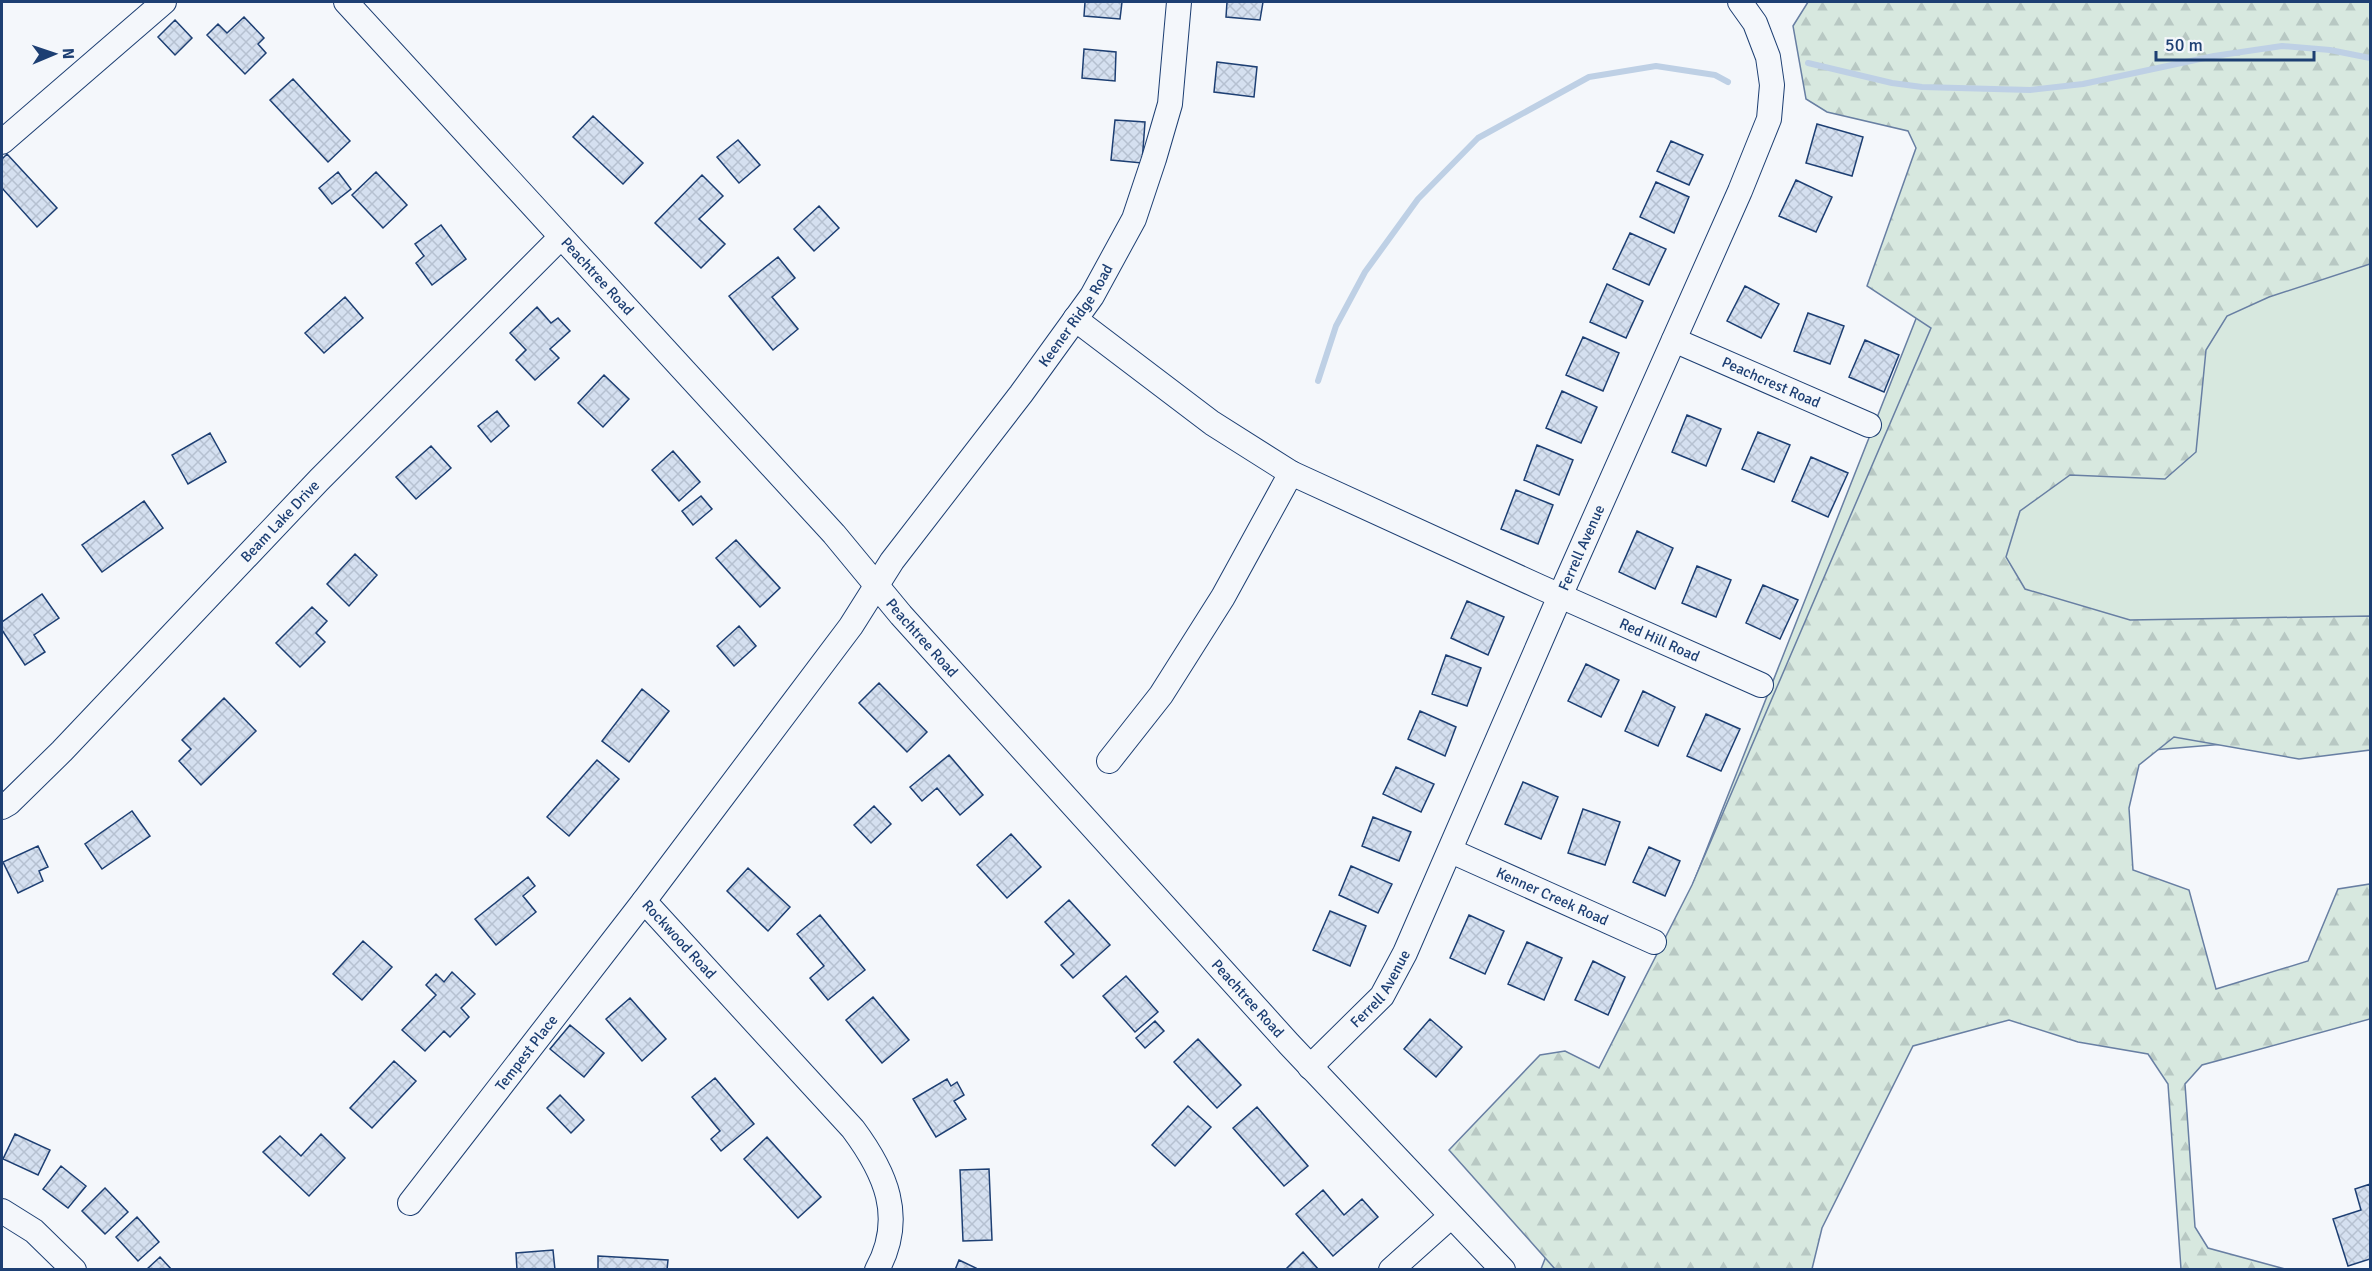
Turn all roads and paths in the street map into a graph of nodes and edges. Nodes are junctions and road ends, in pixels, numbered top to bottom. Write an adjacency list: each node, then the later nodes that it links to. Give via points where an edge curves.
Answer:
1 (164, 2): 5 (street)
2 (346, 2): 6 (street, Peachtree Road)
3 (1179, 2): 7 (street, Keener Ridge Road, via 1170,104 1154,159 1134,219)
4 (1740, 2): 8 (street, Ferrell Avenue, via 1755,23 1768,57 1772,85 1769,119)
5 (2, 142)
6 (561, 237): 11 (street, Peachtree Road, via 834,534); 15 (street, Beam Lake Drive, via 319,480 62,751)
7 (1076, 319): 10 (street, Red Hill Road, via 1212,423); 11 (street, Keener Ridge Road)
8 (1674, 340): 9 (street, Peachcrest Road); 12 (street, Ferrell Avenue)
9 (1869, 425)
10 (1291, 473): 12 (street, Red Hill Road); 14 (street, via 1223,597 1161,695)
11 (875, 585): 17 (street, Rockwood Road, via 851,626); 19 (street, Peachtree Road)
12 (1560, 596): 13 (street, Red Hill Road); 16 (street, Ferrell Avenue)
13 (1761, 685)
14 (1109, 761)
15 (2, 807)
16 (1451, 851): 18 (street, Kenner Creek Road); 19 (street, Ferrell Avenue, via 1382,996)
17 (644, 901): 20 (street, Tempest Place); 24 (street, Rockwood Road, via 868,1150 887,1187 891,1220 889,1241)
18 (1654, 942)
19 (1310, 1067): 22 (street, Peachtree Road)
20 (410, 1203)
21 (2, 1211): 23 (street, via 34,1231)
22 (1450, 1217): 25 (street); 26 (street, Peachtree Road)
23 (74, 1269)
24 (877, 1269)
25 (1391, 1269)
26 (1503, 1269)

